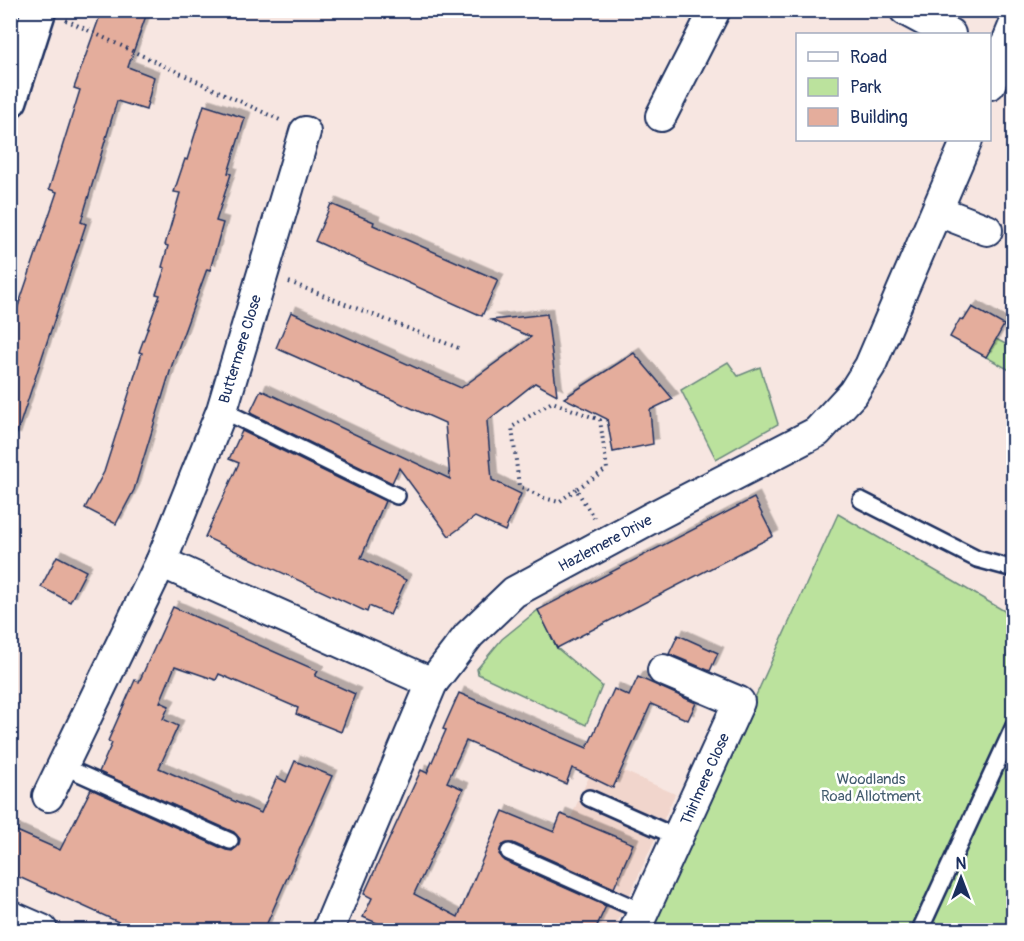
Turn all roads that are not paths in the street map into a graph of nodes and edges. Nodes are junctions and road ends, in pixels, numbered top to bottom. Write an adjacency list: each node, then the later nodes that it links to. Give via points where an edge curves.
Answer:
1 (715, 10): 8 (street)
2 (905, 10): 5 (street)
3 (48, 13): 7 (street)
4 (1014, 26): 6 (street)
5 (948, 33)
6 (993, 67)
7 (10, 100)
8 (661, 116)
9 (305, 132): 13 (street, Buttermere Close)
10 (967, 141): 11 (street, Hazlemere Drive)
11 (938, 211): 12 (street); 19 (street, Hazlemere Drive, via 870,366 853,393 818,432 514,592 469,635)
12 (987, 230)
13 (222, 410): 14 (lane); 16 (street, Buttermere Close)
14 (397, 496)
15 (861, 500): 17 (lane, via 977,560)
16 (161, 562): 19 (street); 21 (street, Buttermere Close)
17 (1014, 569)
18 (663, 670): 24 (street, Thirlmere Close, via 739,702)
19 (432, 683): 30 (street, Hazlemere Drive)
20 (1014, 726): 31 (lane)
21 (63, 766): 22 (street, Buttermere Close); 25 (lane)
22 (48, 796)
23 (589, 798): 24 (lane)
24 (679, 838): 28 (street, Thirlmere Close)
25 (230, 841)
26 (509, 852): 28 (lane)
27 (10, 916): 29 (street)
28 (640, 921)
29 (42, 930)
30 (328, 930)
31 (920, 930)

